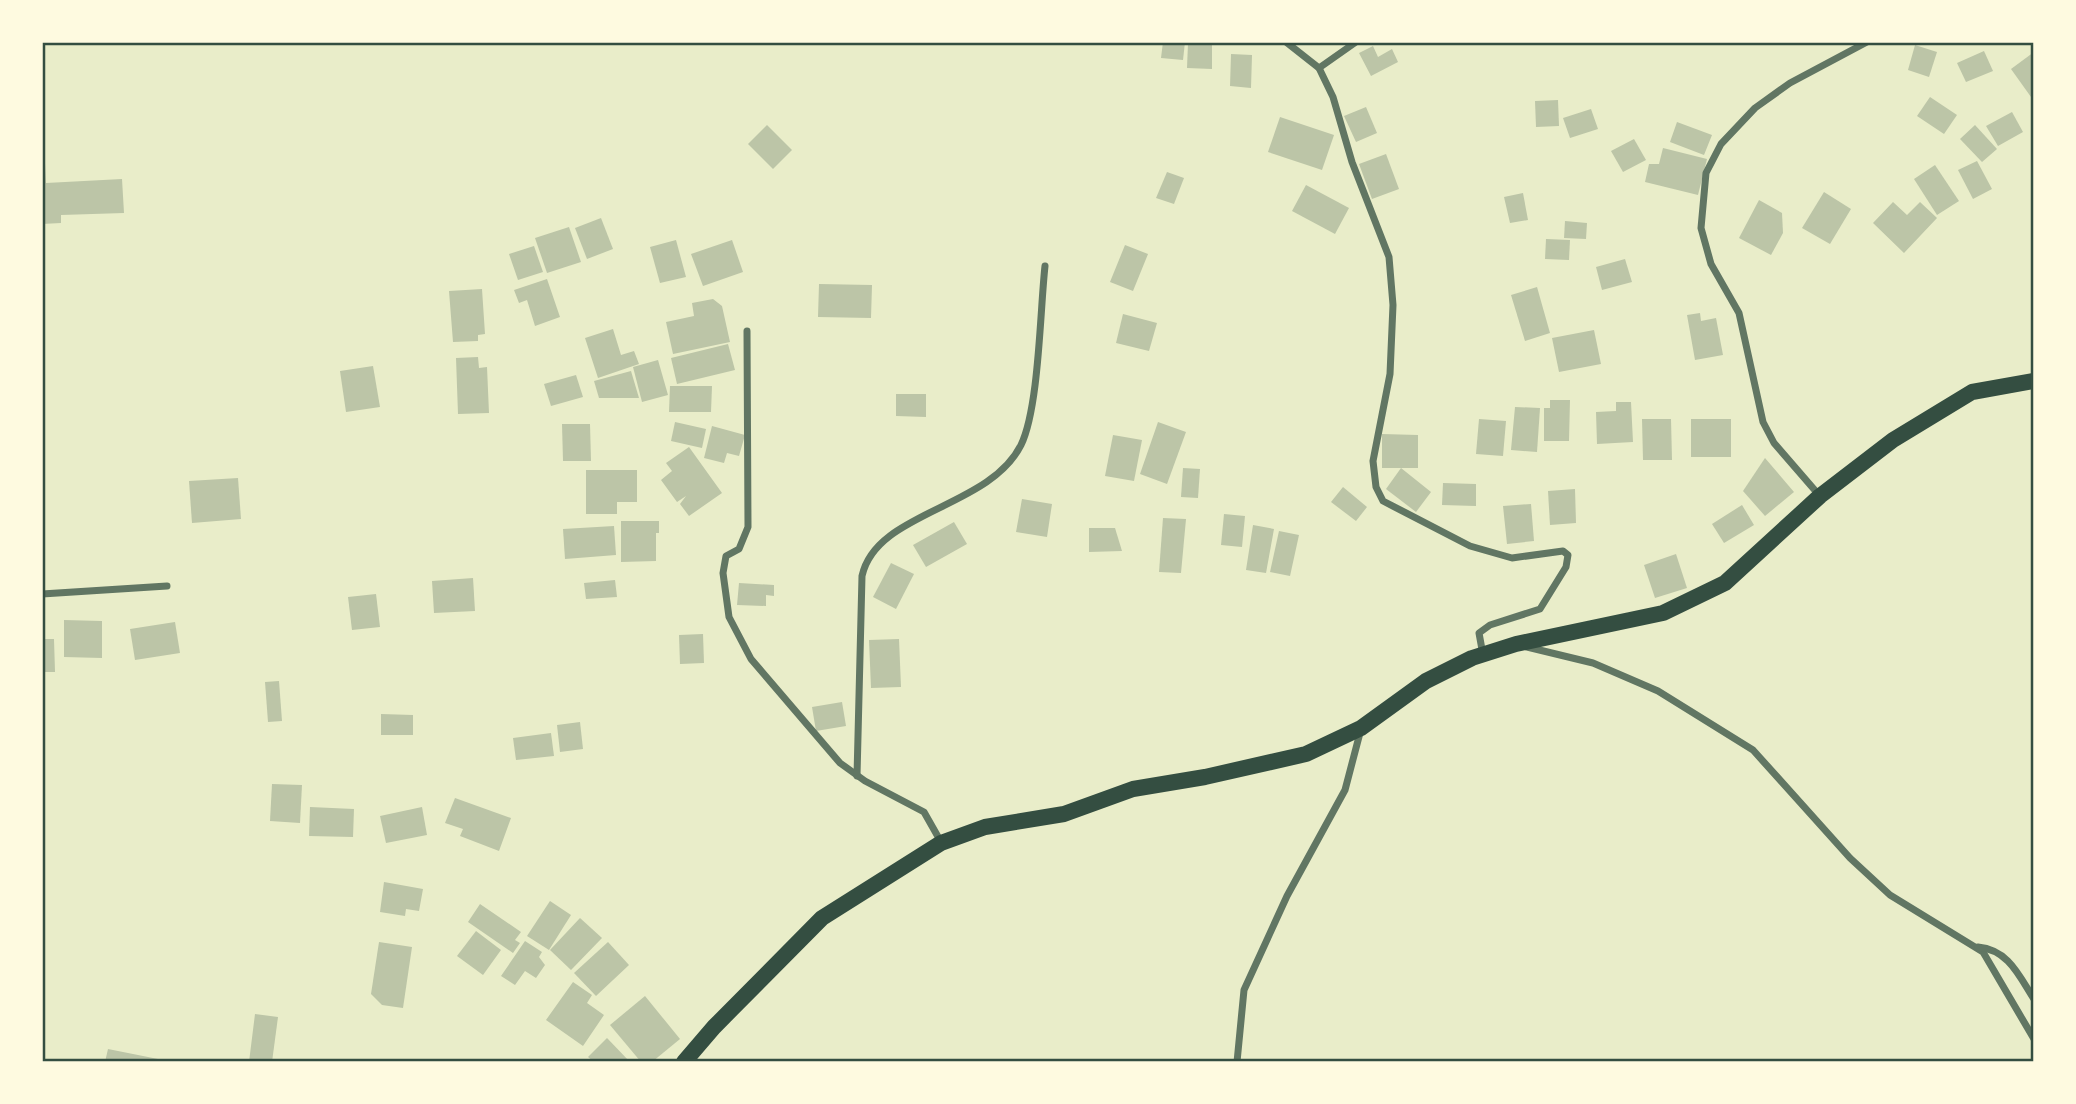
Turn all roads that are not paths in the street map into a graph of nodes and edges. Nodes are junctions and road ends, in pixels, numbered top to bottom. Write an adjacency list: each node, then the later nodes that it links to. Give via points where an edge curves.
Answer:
1 (1286, 42): 4 (street)
2 (1356, 42): 4 (street)
3 (1867, 42): 8 (street, via 1790,83 1755,108 1721,144 1706,173 1701,228 1711,264 1739,313 1763,422 1774,443)
4 (1320, 68): 12 (street, via 1389,257 1393,305 1390,374 1373,461 1383,501 1470,546 1512,558 1556,551 1568,555 1566,567 1540,609 1479,633)
5 (1045, 267): 14 (street, via 1030,416 1020,446 977,490 889,536 865,560)
6 (747, 331): 14 (street, via 748,527 739,549 726,556 723,573 729,617 751,659 840,763)
7 (2034, 381): 8 (main road, via 1972,392 1893,440)
8 (1819, 496): 11 (main road, via 1725,583 1663,613)
9 (167, 586): 10 (street)
10 (42, 594)
11 (1516, 645): 12 (main road); 16 (street, via 1573,656 1658,691 1736,738 1753,750 1850,858 1890,895)
12 (1483, 655): 13 (main road, via 1426,681)
13 (1361, 728): 15 (main road, via 1306,754 1133,789 1065,814 985,827); 20 (street, via 1345,790 1287,895 1244,990)
14 (857, 776): 15 (street, via 924,812)
15 (942, 843): 19 (main road, via 822,918)
16 (1975, 947): 17 (street, via 1999,953 2014,966); 18 (street, via 1997,972)
17 (2034, 999)
18 (2034, 1039)
19 (684, 1062)
20 (1237, 1062)

